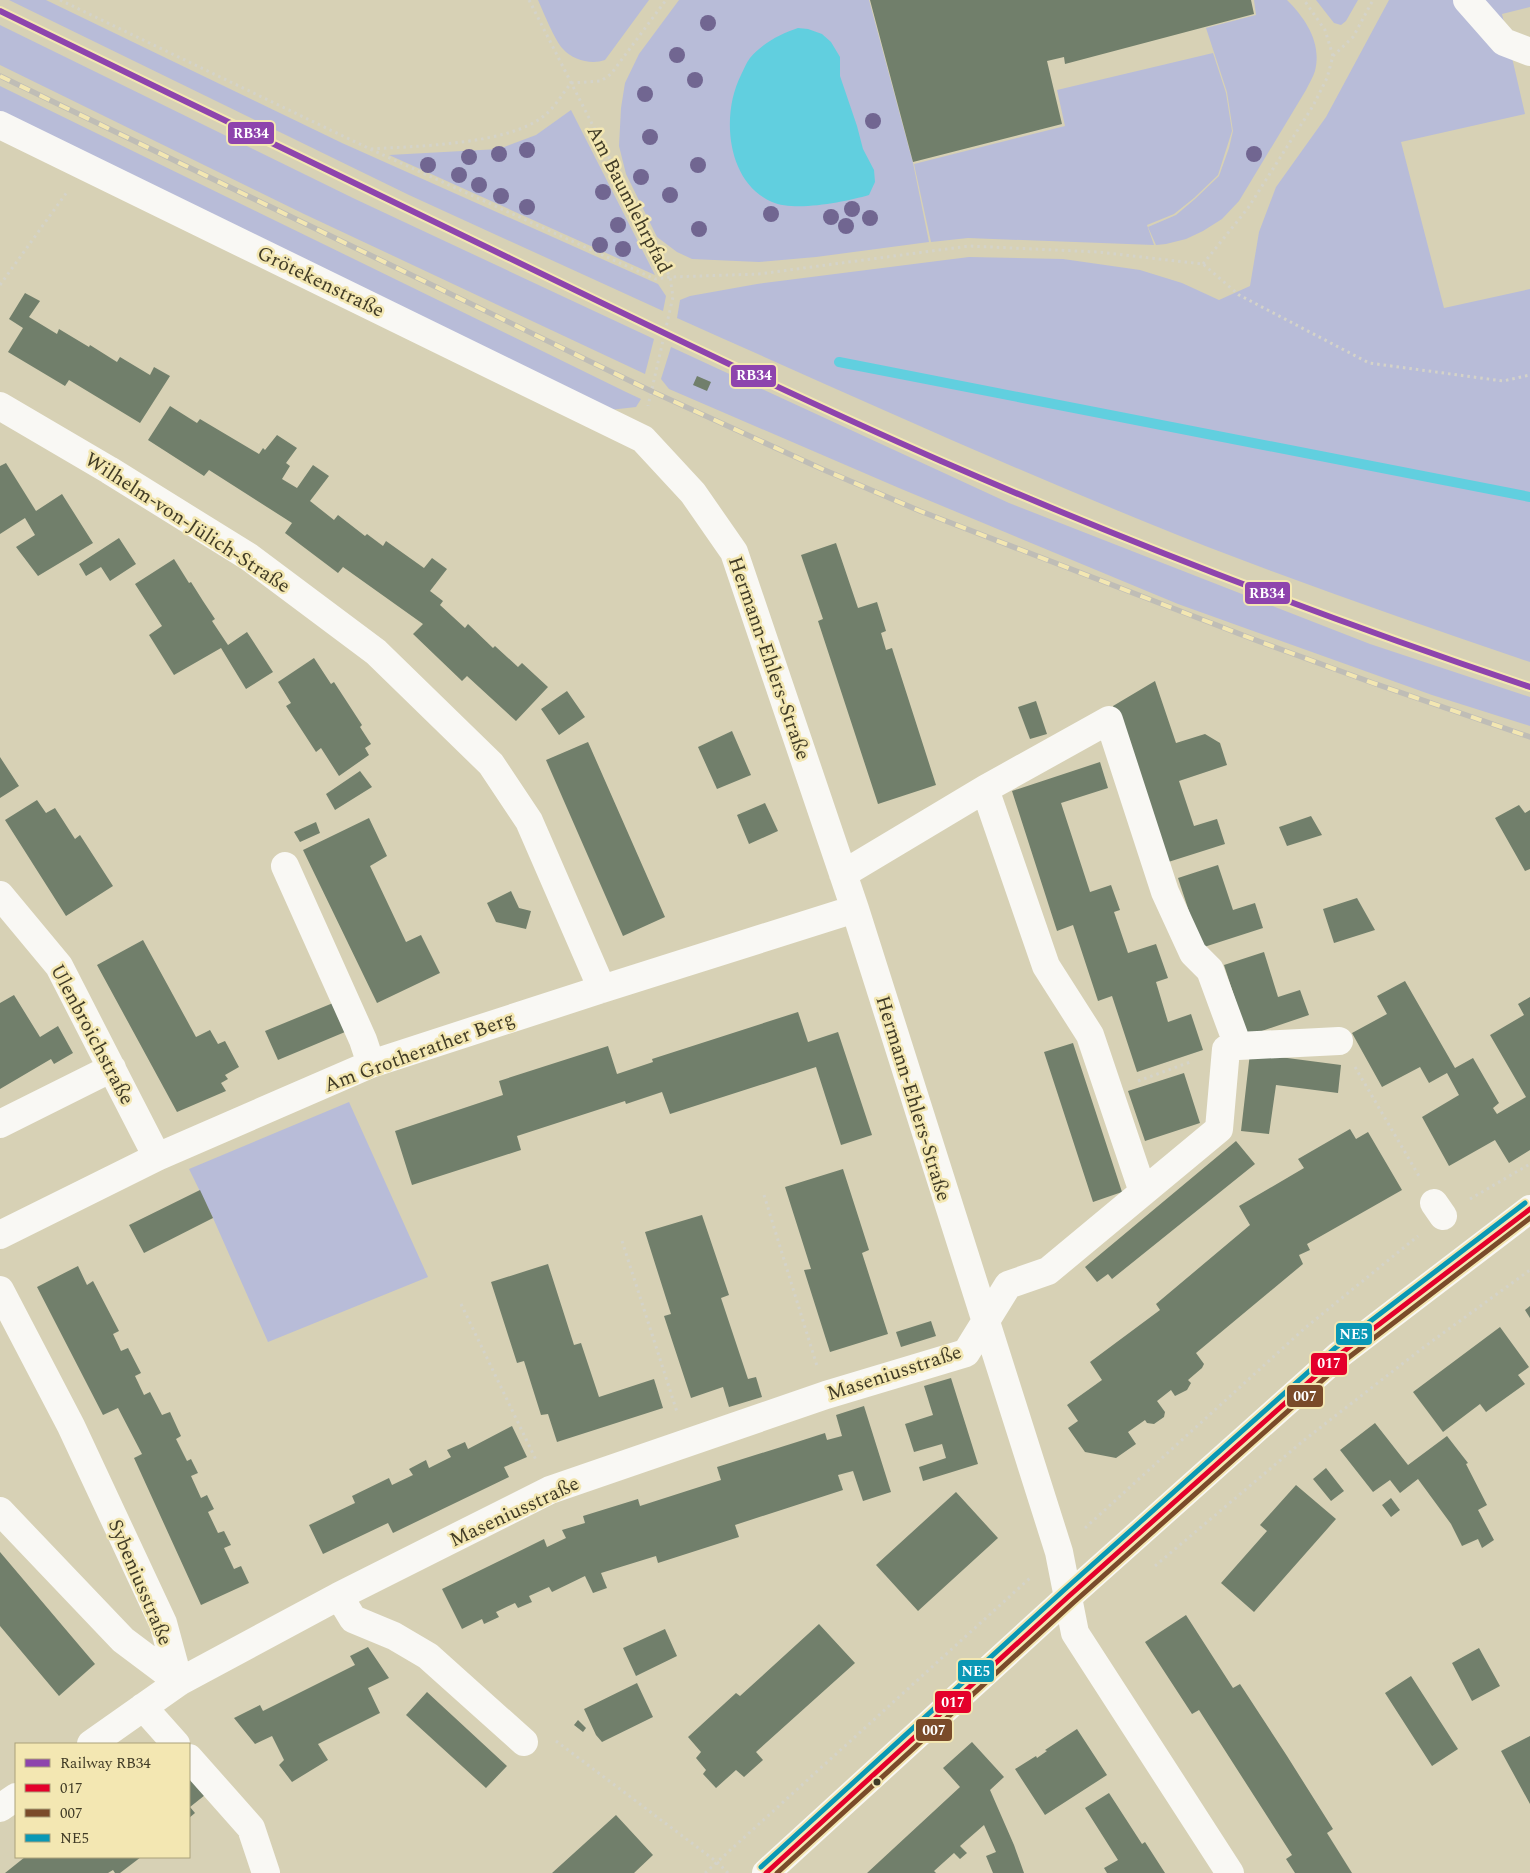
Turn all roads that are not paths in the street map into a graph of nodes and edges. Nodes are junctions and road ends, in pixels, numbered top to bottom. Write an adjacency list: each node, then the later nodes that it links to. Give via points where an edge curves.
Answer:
1 (1467, 0): 2 (street, via 1504,42)
2 (1530, 52)
3 (0, 124): 5 (street, Grötekenstraße)
4 (0, 406): 11 (street, Wilhelm-von-Jülich-Straße, via 248,557 390,665 491,764 529,822)
5 (643, 439): 8 (street, Hermann-Ehlers-Straße, via 692,493 734,552)
6 (985, 789): 8 (street); 13 (street, via 1109,720 1165,892 1193,953 1210,970); 18 (street, via 1046,966 1090,1035)
7 (285, 866): 14 (street)
8 (843, 874): 10 (street, Hermann-Ehlers-Straße)
9 (0, 895): 15 (street, Ulenbroichstraße, via 59,966)
10 (854, 909): 11 (street, Am Grotherather Berg); 22 (street, Hermann-Ehlers-Straße)
11 (602, 988): 14 (street, Am Grotherather Berg)
12 (1340, 1042): 13 (street)
13 (1232, 1048): 18 (street, via 1219,1129)
14 (371, 1064): 17 (street, Am Grotherather Berg)
15 (112, 1068): 16 (street); 17 (street, Ulenbroichstraße)
16 (0, 1124)
17 (157, 1157): 20 (street, Am Grotherather Berg)
18 (1143, 1192): 22 (street, via 1048,1271 1008,1285)
19 (1530, 1209): 25 (street, via 1339,1355)
20 (0, 1235)
21 (0, 1290): 26 (street, Sybeniusstraße, via 71,1426 163,1622)
22 (985, 1322): 24 (street, Maseniusstraße, via 966,1353 826,1395 550,1490); 25 (street, Hermann-Ehlers-Straße, via 1059,1552)
23 (0, 1511): 26 (street, Sybeniusstraße, via 123,1640)
24 (339, 1596): 26 (street, Maseniusstraße); 28 (street, via 353,1619 394,1636 428,1656)
25 (1068, 1596): 35 (street); 36 (street, Hermann-Ehlers-Straße, via 1076,1633)
26 (179, 1682): 27 (street, Maseniusstraße)
27 (143, 1707): 29 (street, Maseniusstraße); 30 (street)
28 (524, 1742)
29 (92, 1743)
30 (175, 1743)
31 (190, 1759): 34 (street, via 251,1828)
32 (15, 1798): 33 (street)
33 (0, 1808)
34 (266, 1873)
35 (766, 1873)
36 (1230, 1873)

